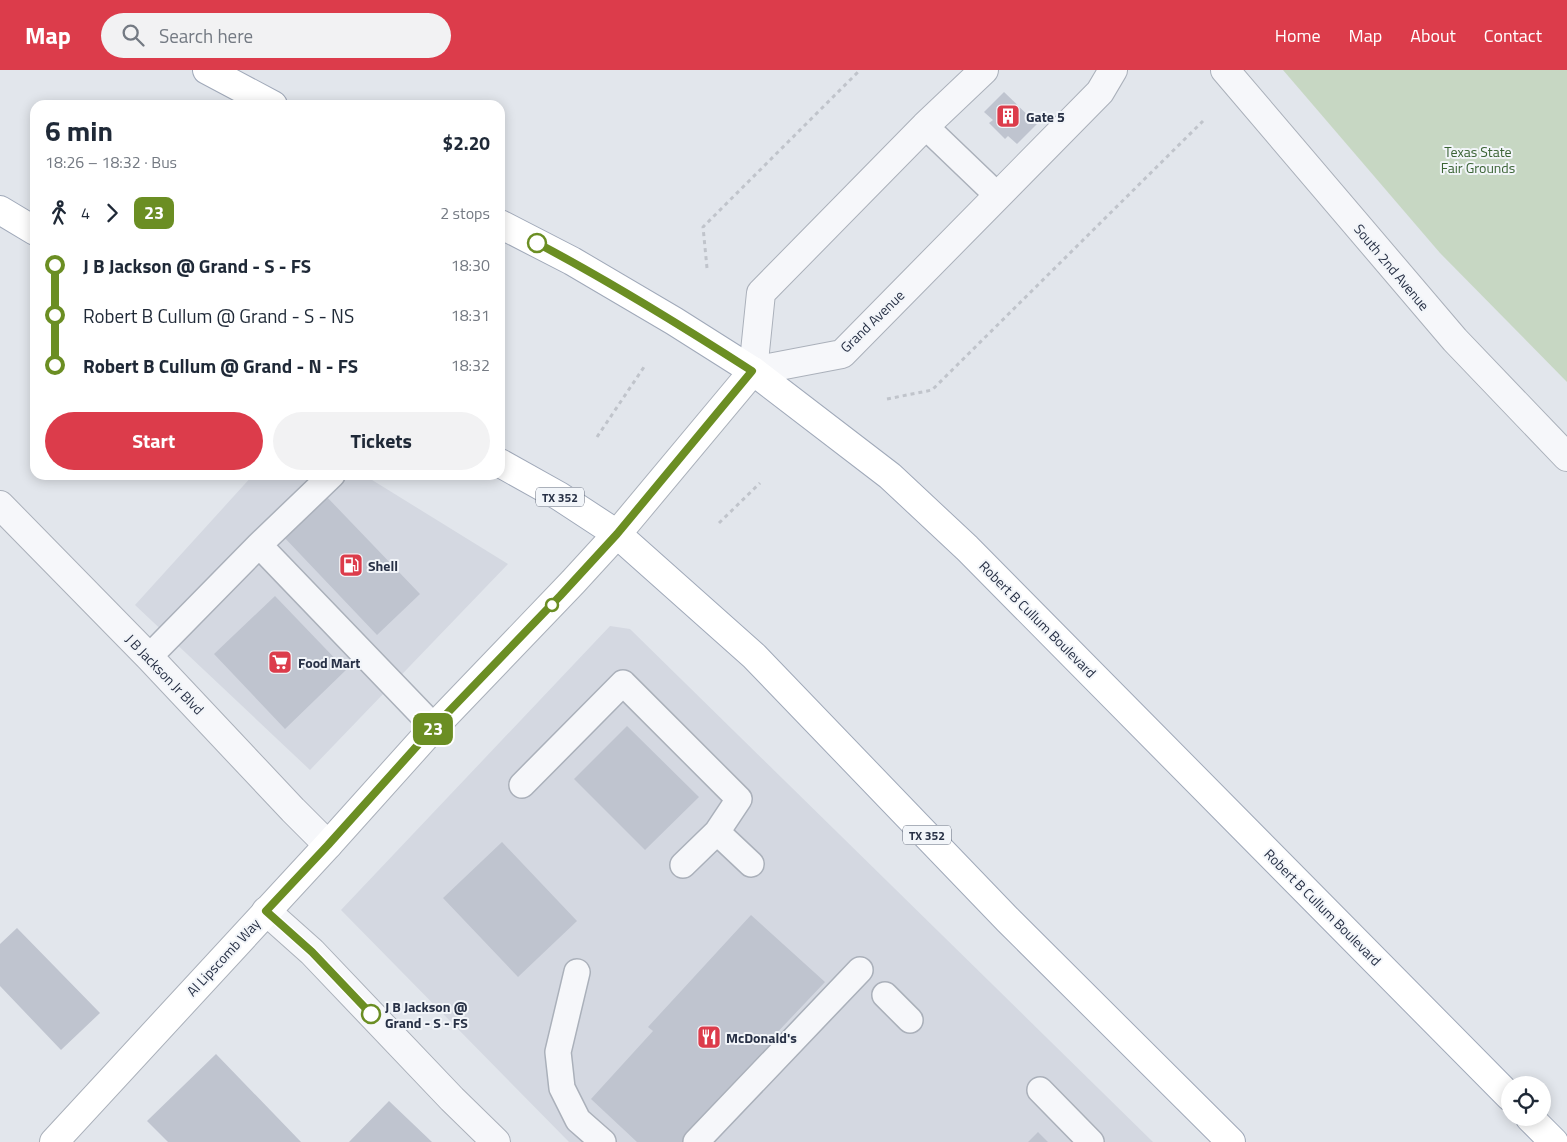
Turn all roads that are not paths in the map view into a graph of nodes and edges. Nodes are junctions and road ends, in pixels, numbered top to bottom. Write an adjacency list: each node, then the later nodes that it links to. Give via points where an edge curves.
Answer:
1 (207, 70): 5 (main road)
2 (984, 70): 6 (street)
3 (1113, 70): 7 (street, Grand Avenue, via 1100,92)
4 (1225, 70): 12 (street, South 2nd Avenue, via 1455,340)
5 (264, 100)
6 (925, 126): 7 (lane); 11 (street, via 761,293)
7 (997, 195): 11 (street, Grand Avenue, via 842,354)
8 (0, 210): 10 (main road)
9 (505, 227): 11 (main road, Robert B Cullum Boulevard, via 572,261)
10 (30, 228)
11 (752, 371): 16 (main road, Al Lipscomb Way); 30 (main road, Robert B Cullum Boulevard, via 890,476 967,548)
12 (1567, 457)
13 (505, 466): 16 (main road, TX 352)
14 (327, 480): 17 (lane)
15 (0, 505): 18 (street, J B Jackson Jr Blvd)
16 (617, 534): 19 (main road, Al Lipscomb Way); 38 (main road, TX 352, via 754,656 1009,921)
17 (259, 545): 18 (lane); 19 (lane)
18 (149, 656): 22 (street, J B Jackson Jr Blvd)
19 (434, 727): 22 (main road, Al Lipscomb Way)
20 (522, 785): 21 (lane, via 623,683 739,799)
21 (717, 832): 23 (lane); 24 (lane)
22 (328, 845): 25 (main road, Al Lipscomb Way)
23 (751, 864)
24 (684, 865)
25 (266, 911): 33 (main road, Al Lipscomb Way); 34 (street, via 312,952)
26 (860, 970): 36 (lane)
27 (578, 972): 35 (lane, via 558,1052 562,1088 578,1120)
28 (886, 995): 29 (lane)
29 (910, 1020)
30 (1501, 1088)
31 (1040, 1090): 37 (lane)
32 (1538, 1126): 39 (main road)
33 (54, 1142)
34 (496, 1142)
35 (603, 1142)
36 (696, 1142)
37 (1091, 1142)
38 (1231, 1142)
39 (1554, 1142)

